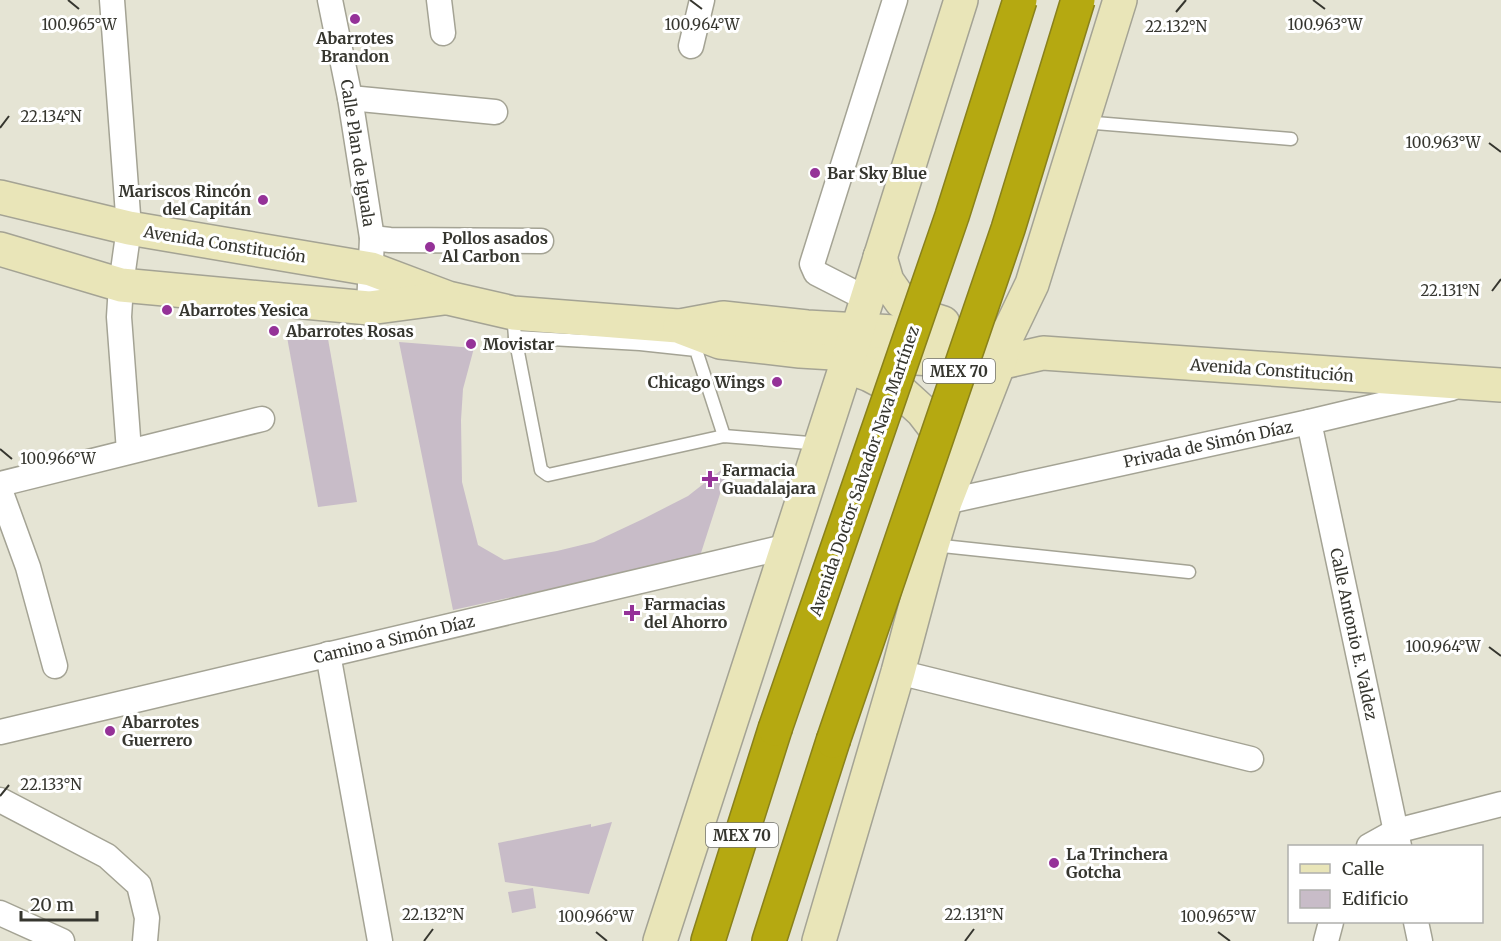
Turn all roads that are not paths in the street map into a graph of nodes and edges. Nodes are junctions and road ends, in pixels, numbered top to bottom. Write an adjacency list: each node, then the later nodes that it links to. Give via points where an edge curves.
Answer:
1 (112, 0): 17 (street)
2 (330, 0): 12 (street, Calle Plan de Iguala)
3 (439, 0): 10 (street)
4 (702, 0): 11 (street)
5 (895, 0): 28 (street, via 812,264)
6 (961, 0): 21 (main road)
7 (1020, 0): 58 (highway, Avenida Doctor Salvador Nava Martínez / MEX 70, bridge, via 952,216 775,729)
8 (1078, 0): 59 (highway, MEX 70, bridge, via 1008,229)
9 (1120, 0): 14 (main road)
10 (443, 33)
11 (691, 46)
12 (350, 98): 13 (street); 20 (street, Calle Plan de Iguala)
13 (495, 112)
14 (1082, 122): 15 (lane); 22 (main road)
15 (1291, 139)
16 (0, 197): 17 (main road, Avenida Constitución)
17 (129, 228): 20 (main road, Avenida Constitución); 23 (street)
18 (541, 241): 20 (street, via 390,240)
19 (0, 249): 23 (main road, Avenida Constitución)
20 (372, 253): 24 (main road, Avenida Constitución); 25 (street, Calle Plan de Iguala)
21 (880, 257): 22 (main road, via 887,280 901,300 921,315 945,323 970,324 993,317); 28 (main road)
22 (1032, 284): 29 (main road)
23 (121, 285): 25 (main road, Avenida Constitución); 35 (street, via 119,317)
24 (448, 298): 25 (main road, Avenida Constitución); 26 (main road, Avenida Constitución)
25 (369, 308)
26 (514, 325): 27 (main road, Avenida Constitución); 33 (lane, via 696,350); 33 (lane, via 544,473)
27 (678, 326): 28 (main road, Avenida Constitución, via 720,342 800,351); 28 (main road, Avenida Constitución, via 723,318 807,327)
28 (852, 348): 29 (main road, Avenida Constitución); 34 (main road); 38 (main road, via 870,375 900,391 946,442)
29 (1002, 351): 30 (main road, Avenida Constitución); 38 (main road)
30 (1486, 385): 32 (street, Privada de Simón Díaz)
31 (262, 419): 35 (street)
32 (1309, 422): 38 (street, Privada de Simón Díaz); 49 (street, Calle Antonio E. Valdez)
33 (724, 436): 34 (lane)
34 (822, 444): 40 (main road)
35 (129, 451): 36 (street)
36 (0, 484)
37 (0, 490): 43 (street, via 28,567)
38 (950, 490): 39 (main road)
39 (932, 545): 41 (lane); 44 (main road)
40 (789, 546): 42 (street, Camino a Simón Díaz); 57 (main road)
41 (1189, 573)
42 (328, 654): 45 (street, Camino a Simón Díaz); 56 (street)
43 (55, 666)
44 (898, 672): 46 (street); 60 (main road)
45 (0, 732)
46 (1251, 759)
47 (0, 800): 55 (street, via 107,856 139,885 147,918)
48 (1501, 804): 49 (street)
49 (1397, 839): 50 (street)
50 (1373, 845)
51 (0, 913): 54 (street)
52 (1330, 923): 61 (street)
53 (1416, 923): 62 (street)
54 (62, 941)
55 (145, 941)
56 (380, 941)
57 (660, 941)
58 (708, 941)
59 (769, 941)
60 (819, 941)
61 (1326, 941)
62 (1420, 941)

